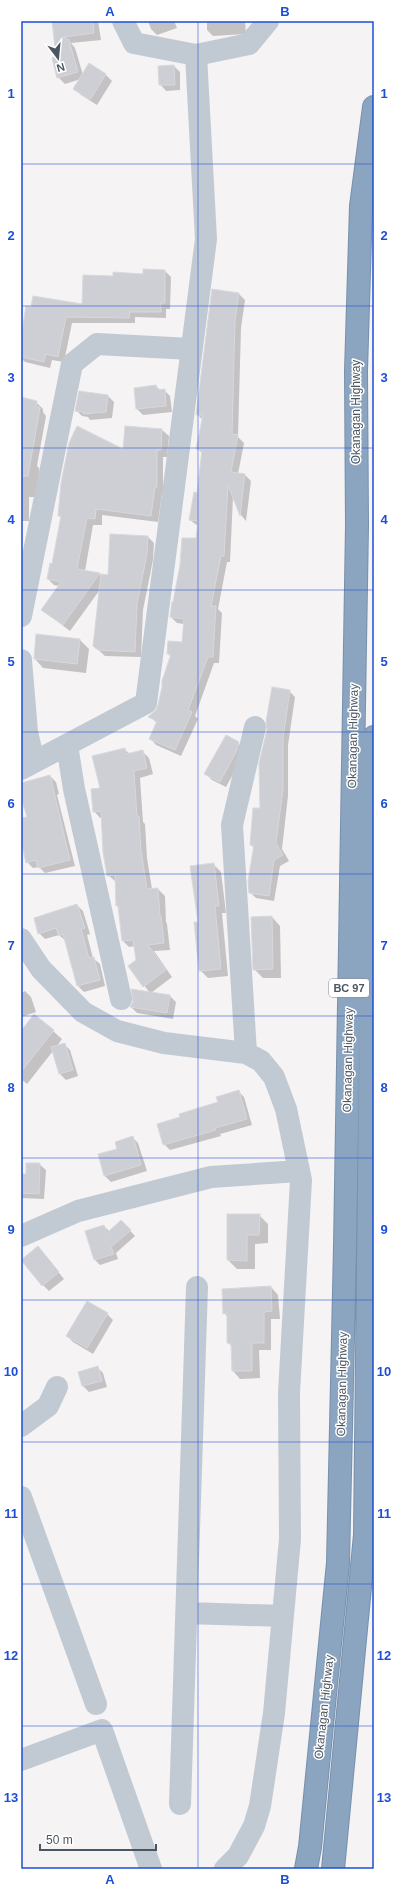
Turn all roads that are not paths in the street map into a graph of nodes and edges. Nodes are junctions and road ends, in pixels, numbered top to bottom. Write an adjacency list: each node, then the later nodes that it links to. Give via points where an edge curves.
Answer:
1 (123, 21): 3 (lane, via 134,43)
2 (268, 21): 3 (lane, via 249,44)
3 (196, 55): 5 (lane, via 206,240)
4 (374, 107): 28 (highway, Okanagan Highway / BC 97, via 361,206 356,371 346,1238 338,1563)
5 (191, 348): 6 (lane, via 97,344 72,364); 10 (lane, via 146,703)
6 (21, 616)
7 (21, 660): 11 (lane)
8 (256, 727): 14 (lane, via 232,825)
9 (374, 737): 29 (highway, Okanagan Highway / BC 97, via 365,1535)
10 (67, 745): 11 (lane); 13 (lane, via 74,789)
11 (28, 766)
12 (21, 939): 14 (lane, via 41,969 83,1012 117,1031 164,1043)
13 (120, 999)
14 (246, 1053): 15 (lane, via 261,1061 274,1077 286,1109)
15 (299, 1171): 16 (lane, via 211,1177 78,1212); 22 (lane, via 301,1180 289,1393 290,1539)
16 (21, 1236)
17 (198, 1286): 21 (lane)
18 (57, 1387): 19 (lane, via 48,1406)
19 (21, 1426)
20 (21, 1497): 23 (lane)
21 (187, 1613): 22 (lane); 25 (lane)
22 (283, 1616): 27 (lane, via 274,1713 260,1806 254,1826 238,1856)
23 (96, 1704)
24 (21, 1760): 26 (lane, via 102,1730)
25 (180, 1804)
26 (151, 1869)
27 (225, 1869)
28 (306, 1869)
29 (332, 1869)

